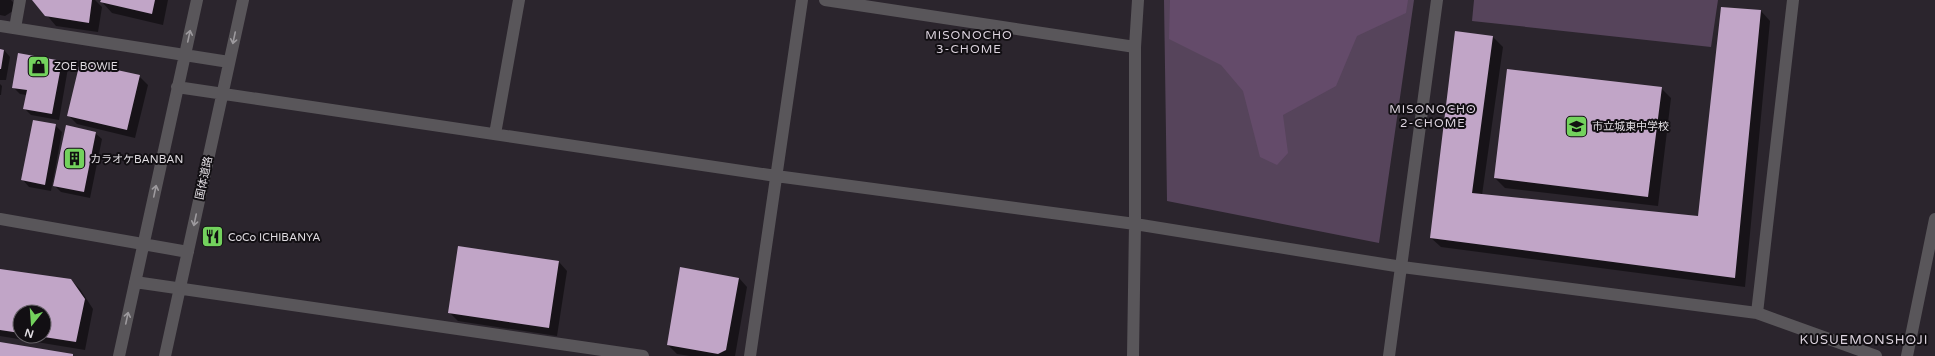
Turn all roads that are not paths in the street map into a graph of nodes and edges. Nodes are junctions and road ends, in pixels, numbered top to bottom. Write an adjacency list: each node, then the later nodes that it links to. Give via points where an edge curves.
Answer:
1 (20, 0): 11 (street)
2 (197, 0): 13 (street, one-way to 2)
3 (243, 0): 14 (street, 国体道路, one-way to 14)
4 (519, 0): 17 (street)
5 (802, 0): 18 (street)
6 (825, 0): 12 (street)
7 (1138, 0): 12 (street)
8 (1437, 0): 24 (street)
9 (1793, 0): 27 (street)
10 (0, 26): 11 (street)
11 (15, 28): 13 (street)
12 (1135, 47): 21 (street)
13 (185, 54): 14 (street); 15 (street)
14 (229, 62): 16 (street, 国体道路)
15 (177, 87): 16 (street); 22 (street, one-way to 15)
16 (222, 94): 17 (street); 23 (street, 国体道路, one-way to 23)
17 (495, 134): 18 (street)
18 (776, 176): 21 (street); 31 (street)
19 (0, 219): 22 (street)
20 (1935, 219): 35 (street)
21 (1136, 224): 24 (street); 32 (street)
22 (144, 244): 23 (street); 25 (street)
23 (188, 252): 26 (street, 国体道路)
24 (1402, 267): 27 (street); 33 (street)
25 (135, 282): 26 (street); 28 (street, one-way to 25)
26 (180, 288): 29 (street, 国体道路); 30 (street)
27 (1757, 313): 34 (street)
28 (119, 356)
29 (165, 356)
30 (643, 356)
31 (750, 356)
32 (1133, 356)
33 (1389, 356)
34 (1876, 356)
35 (1907, 356)

